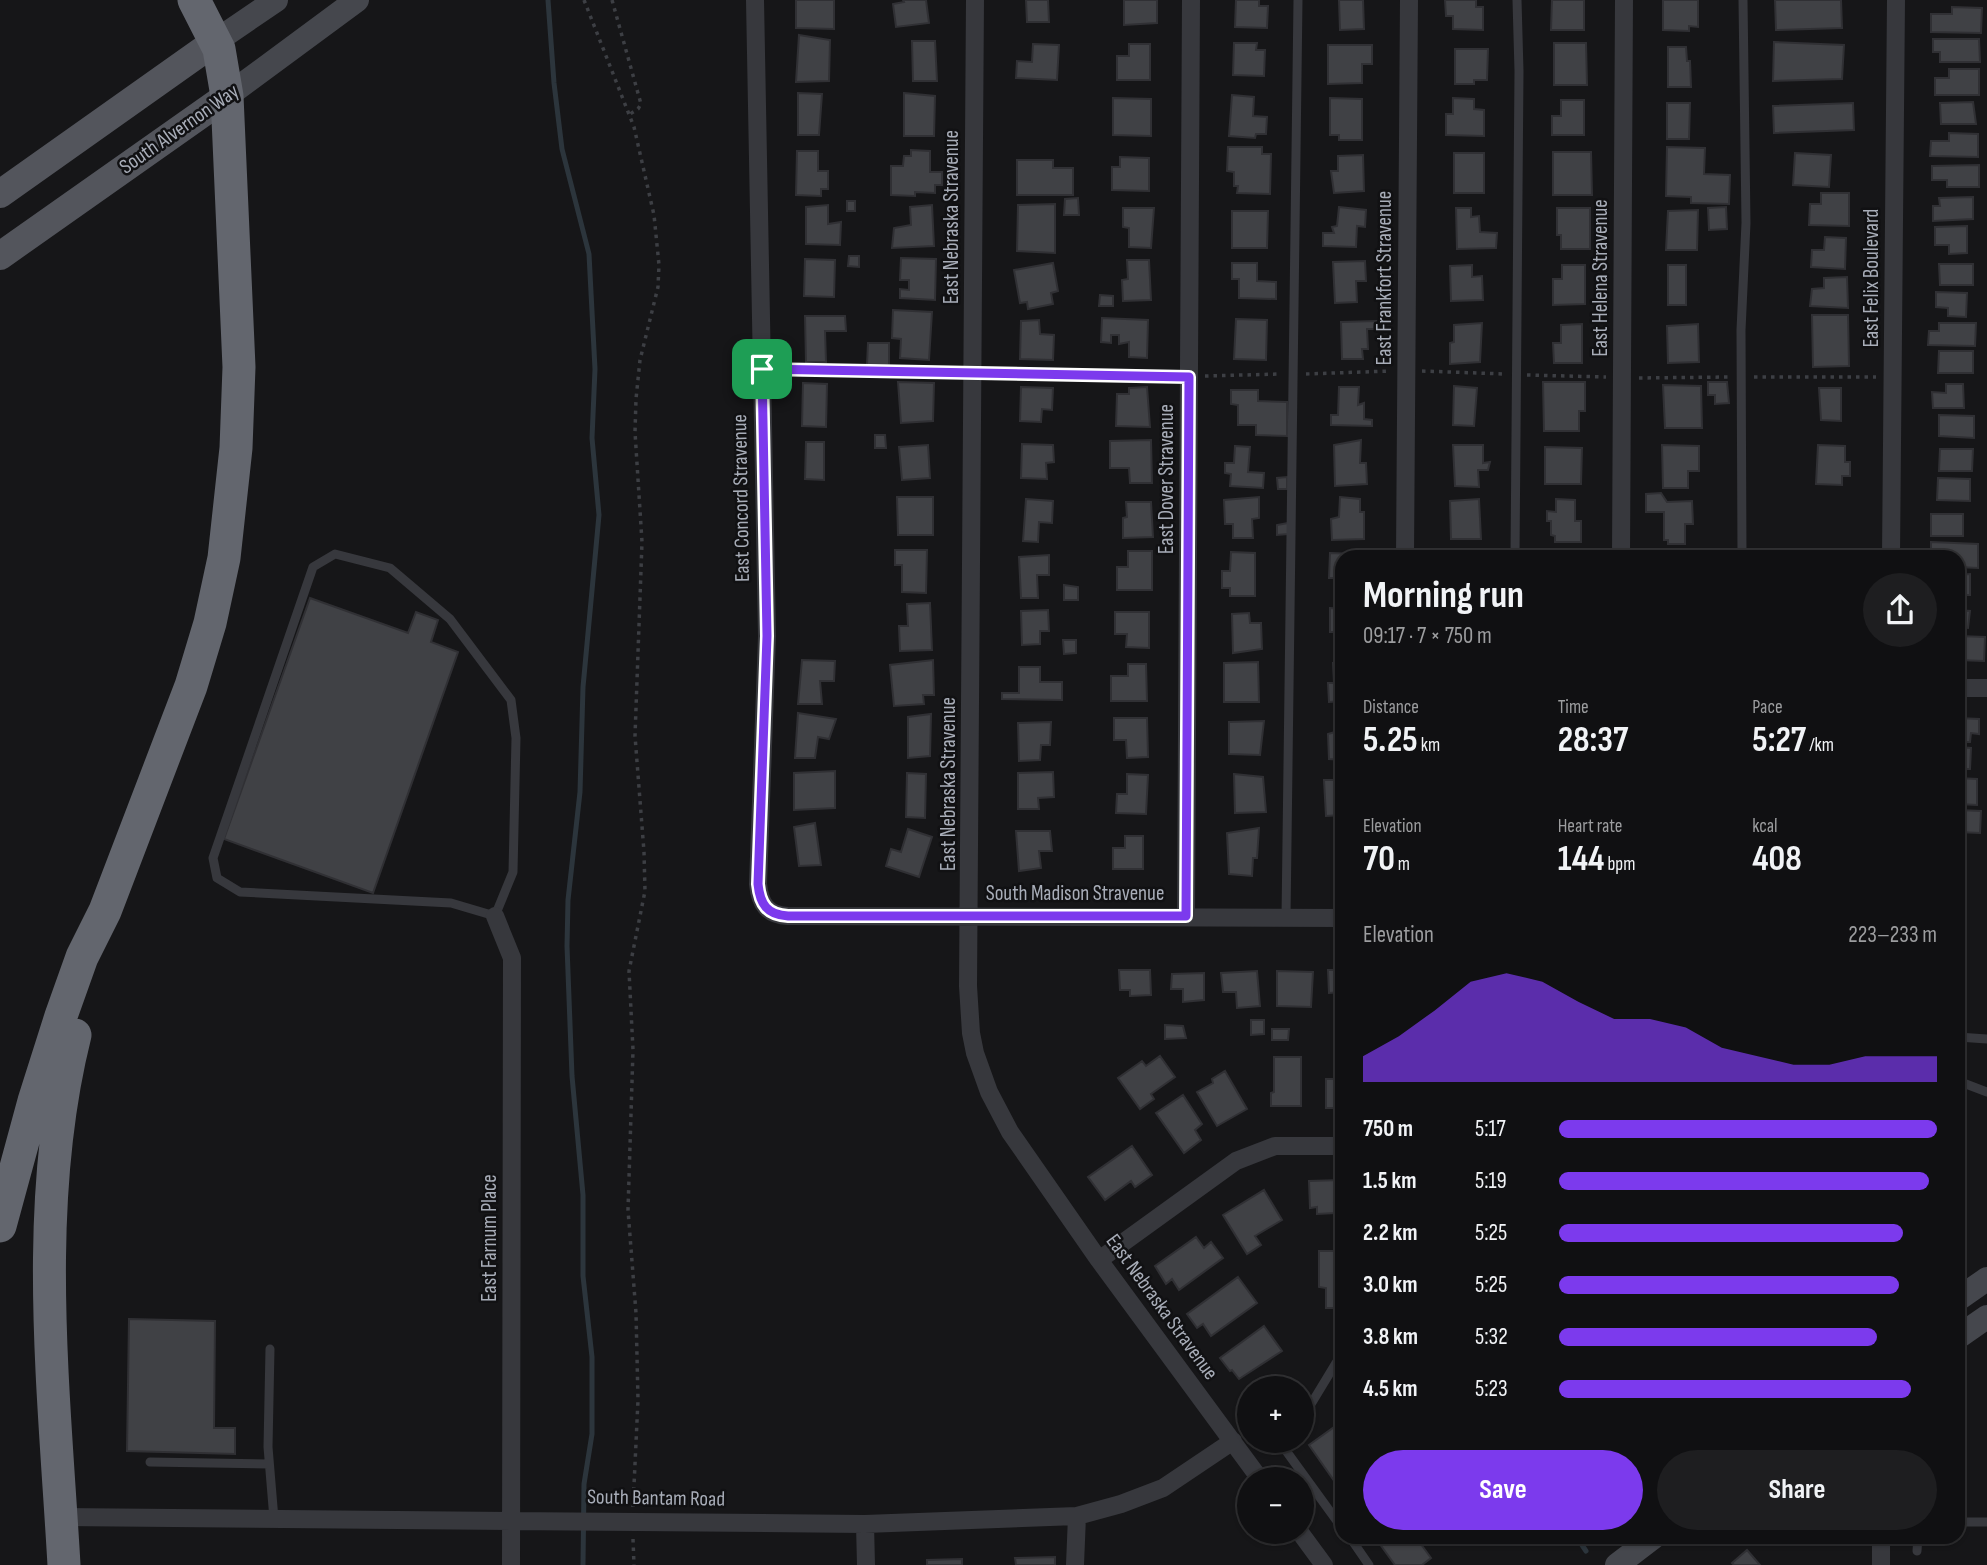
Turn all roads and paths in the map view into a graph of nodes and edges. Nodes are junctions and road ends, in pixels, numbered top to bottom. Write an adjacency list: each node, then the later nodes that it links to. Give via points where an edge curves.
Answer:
1 (194, 0): 15 (highway)
2 (276, 0): 15 (main road)
3 (357, 0): 16 (main road, South Alvernon Way)
4 (584, 0): 17 (path)
5 (612, 0): 17 (path, via 640,104)
6 (755, 0): 20 (street, East Concord Stravenue)
7 (975, 0): 22 (street, East Nebraska Stravenue)
8 (1191, 0): 25 (street, East Dover Stravenue)
9 (1298, 0): 23 (lane)
10 (1409, 0): 21 (street, East Frankfort Stravenue)
11 (1517, 0): 24 (lane)
12 (1624, 0): 28 (street, East Helena Stravenue)
13 (1743, 0): 26 (lane, via 1746,223)
14 (1896, 0): 27 (street, East Felix Boulevard)
15 (216, 41): 16 (highway); 18 (main road)
16 (227, 96): 19 (main road, South Alvernon Way); 37 (highway, via 239,367 224,558 191,686)
17 (630, 114): 66 (path, via 654,215 659,265 635,410 642,542 635,736 645,891 629,971 633,1049 628,1210 638,1400)
18 (0, 194)
19 (0, 256)
20 (762, 369): 22 (path); 36 (street, East Concord Stravenue, via 767,636 758,884)
21 (1406, 371): 23 (path); 24 (path); 29 (street, East Frankfort Stravenue)
22 (973, 374): 25 (path); 38 (street, East Nebraska Stravenue)
23 (1293, 374): 25 (path); 41 (lane)
24 (1516, 375): 28 (path); 30 (lane)
25 (1189, 377): 40 (street, East Dover Stravenue)
26 (1741, 377): 27 (path); 28 (path); 32 (lane)
27 (1893, 377): 33 (street, East Felix Boulevard)
28 (1622, 378): 31 (street, East Helena Stravenue)
29 (1405, 550)
30 (1515, 550)
31 (1621, 550)
32 (1742, 550)
33 (1891, 550)
34 (1965, 688): 35 (street)
35 (1987, 688)
36 (766, 909): 38 (street, South Madison Stravenue, via 788,916)
37 (105, 911): 48 (highway, via 61,1016); 63 (highway, via 69,1058 51,1189 49,1282)
38 (970, 915): 40 (street, South Madison Stravenue); 49 (street, East Nebraska Stravenue, via 969,1009 981,1073 1025,1156)
39 (495, 916): 39 (lane, via 513,872 516,738 511,700 450,619 390,568 335,554 313,567 213,858 217,878 240,892 451,903); 67 (street, East Farnum Place, via 512,958)
40 (1186, 916): 41 (street, South Madison Stravenue)
41 (1286, 918): 42 (street, South Madison Stravenue)
42 (1335, 918)
43 (1965, 1037): 44 (lane)
44 (1987, 1039)
45 (1965, 1084): 46 (lane)
46 (1987, 1092)
47 (1335, 1146): 49 (street, via 1275,1146 1236,1161)
48 (0, 1226)
49 (1099, 1260): 57 (street, East Nebraska Stravenue)
50 (1987, 1279): 51 (main road)
51 (1965, 1294)
52 (1987, 1317): 53 (main road)
53 (1965, 1333)
54 (270, 1349): 60 (lane)
55 (1335, 1365): 56 (lane)
56 (1314, 1399)
57 (1233, 1441): 61 (street, East Nebraska Stravenue); 62 (street, South Bantam Road, via 1163,1488)
58 (1288, 1453): 64 (lane)
59 (150, 1462): 60 (lane)
60 (269, 1464): 65 (lane)
61 (1251, 1467)
62 (1077, 1516): 70 (street, South Bantam Road); 81 (street)
63 (61, 1517): 65 (street, South Bantam Road); 77 (highway)
64 (1335, 1518)
65 (274, 1519): 67 (street, South Bantam Road)
66 (632, 1520): 67 (street, South Bantam Road); 70 (street, South Bantam Road); 79 (path)
67 (512, 1521): 78 (street, East Farnum Place)
68 (1965, 1522): 69 (lane)
69 (1987, 1522)
70 (865, 1524): 80 (street)
71 (1309, 1544): 82 (street)
72 (1355, 1544): 83 (lane)
73 (1645, 1544): 84 (main road)
74 (1881, 1544): 85 (street)
75 (1917, 1544): 76 (lane)
76 (1917, 1551)
77 (64, 1565)
78 (511, 1565)
79 (634, 1565)
80 (866, 1565)
81 (1074, 1565)
82 (1324, 1565)
83 (1369, 1565)
84 (1617, 1565)
85 (1881, 1565)

